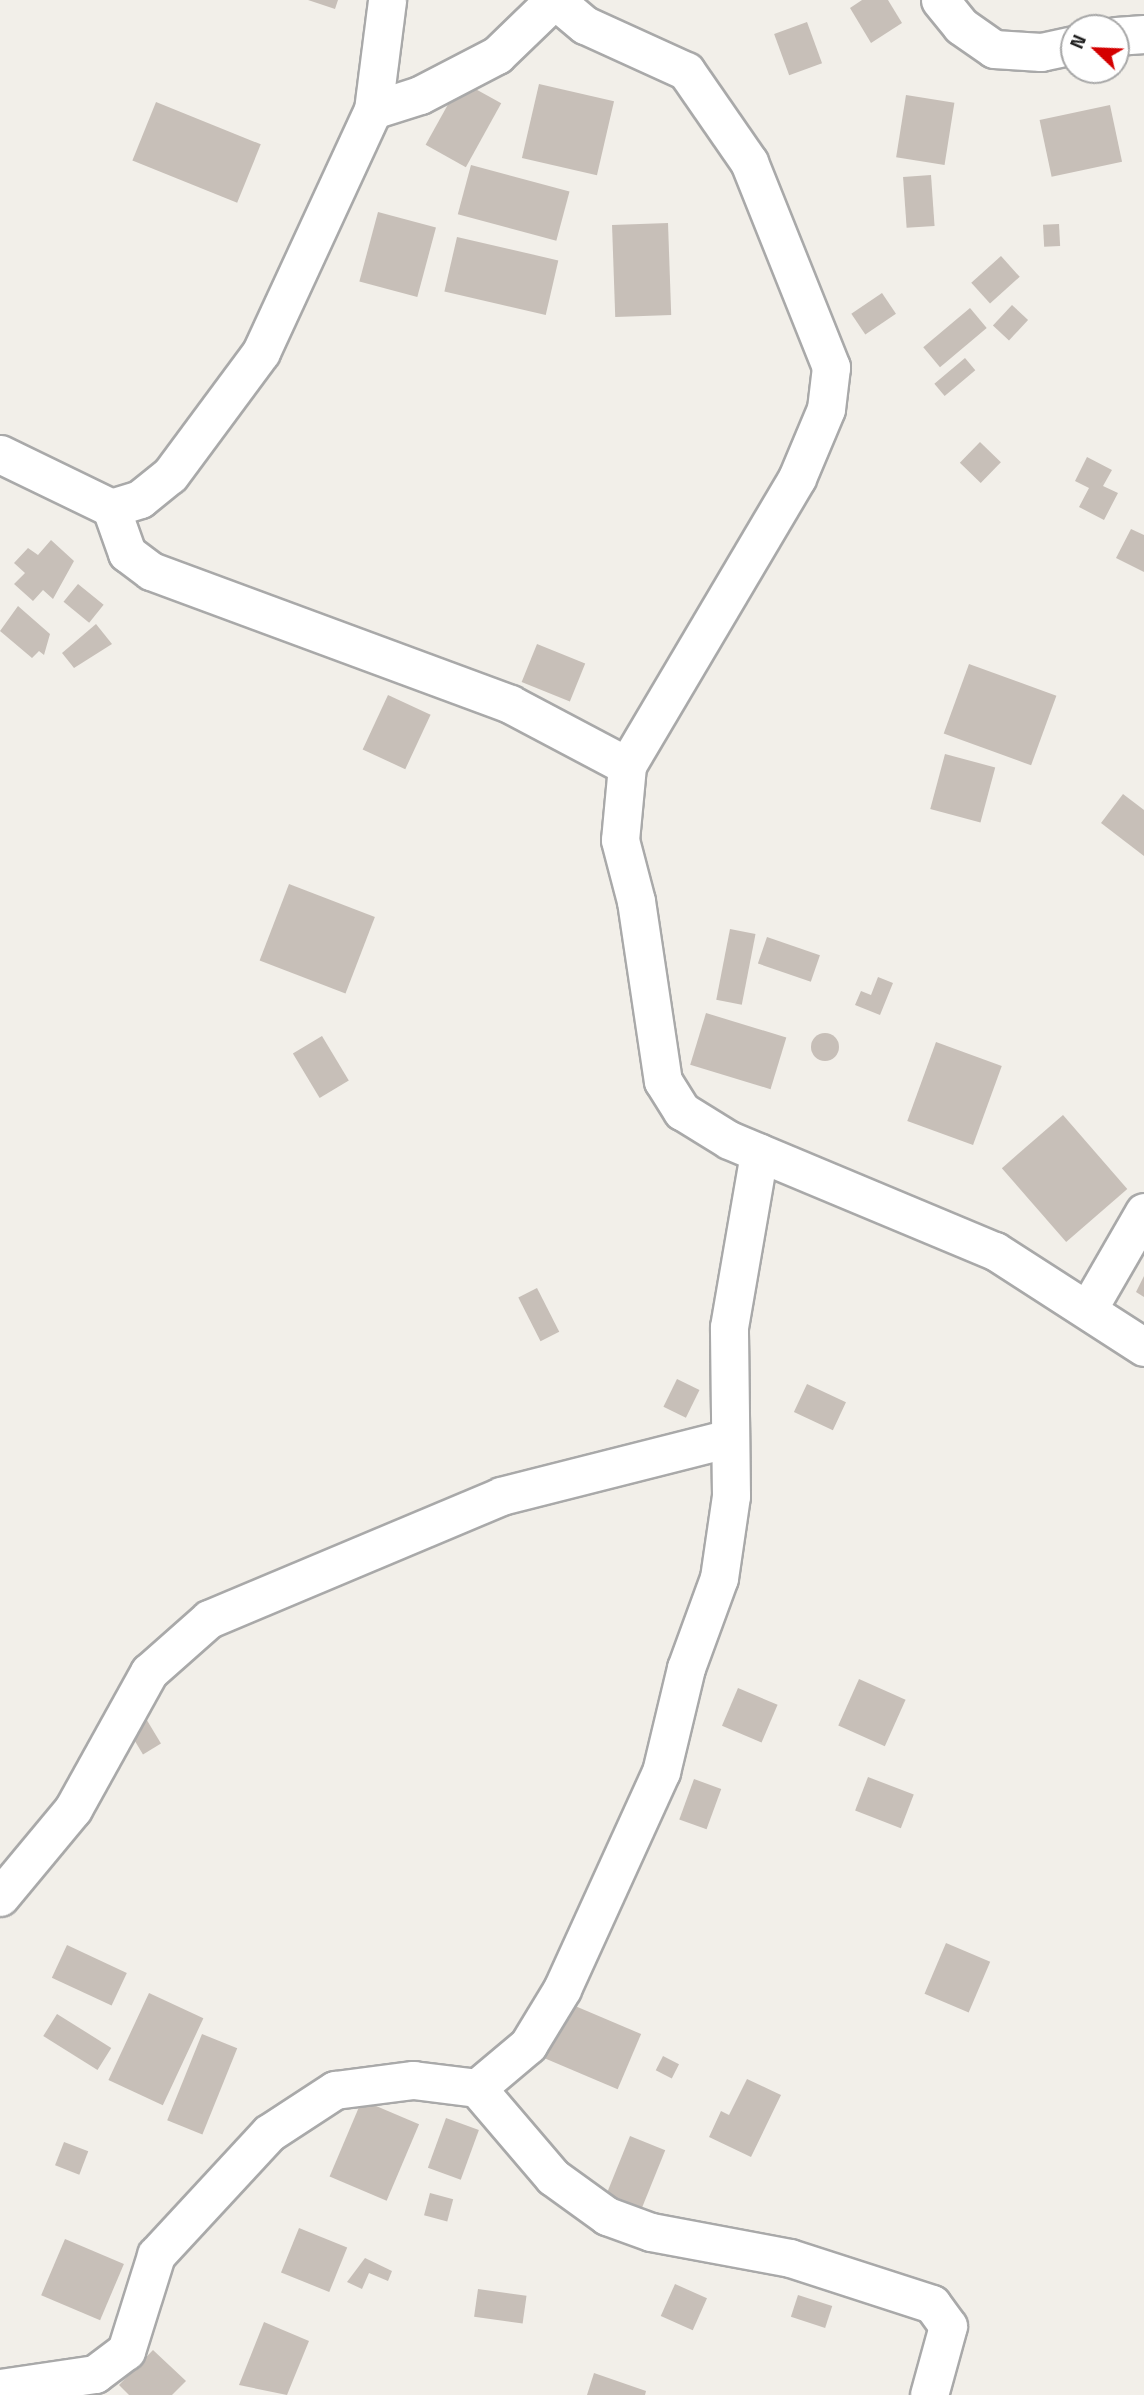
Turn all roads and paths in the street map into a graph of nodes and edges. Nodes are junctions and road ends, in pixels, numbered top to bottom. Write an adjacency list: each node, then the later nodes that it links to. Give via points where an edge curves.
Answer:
1 (387, 0): 5 (street)
2 (554, 0): 5 (street, via 497,55 420,95); 8 (street, via 597,32 686,71 749,162 831,368 826,409 797,478)
3 (940, 0): 4 (street, via 961,26 994,49 1041,52)
4 (1060, 48)
5 (373, 110): 7 (street, via 261,352 170,475 140,499)
6 (0, 454): 7 (street)
7 (111, 508): 8 (street, via 127,553 151,571 510,704)
8 (627, 766): 9 (street, via 620,840 636,901 663,1081 682,1111)
9 (759, 1153): 11 (street, via 995,1251); 13 (street, via 729,1327)
10 (1144, 1212): 11 (street)
11 (1088, 1309): 12 (street)
12 (1144, 1347)
13 (727, 1439): 14 (street, via 501,1496 209,1619 149,1672 73,1809); 15 (street, via 731,1496 719,1578 686,1668 661,1772 562,1989 519,2056)
14 (0, 1897)
15 (477, 2088): 16 (street, via 413,2080 335,2090 269,2133 156,2255 126,2351 95,2374); 17 (street, via 553,2176 607,2216 651,2232 790,2258 932,2304 948,2326)
16 (0, 2388)
17 (929, 2395)

